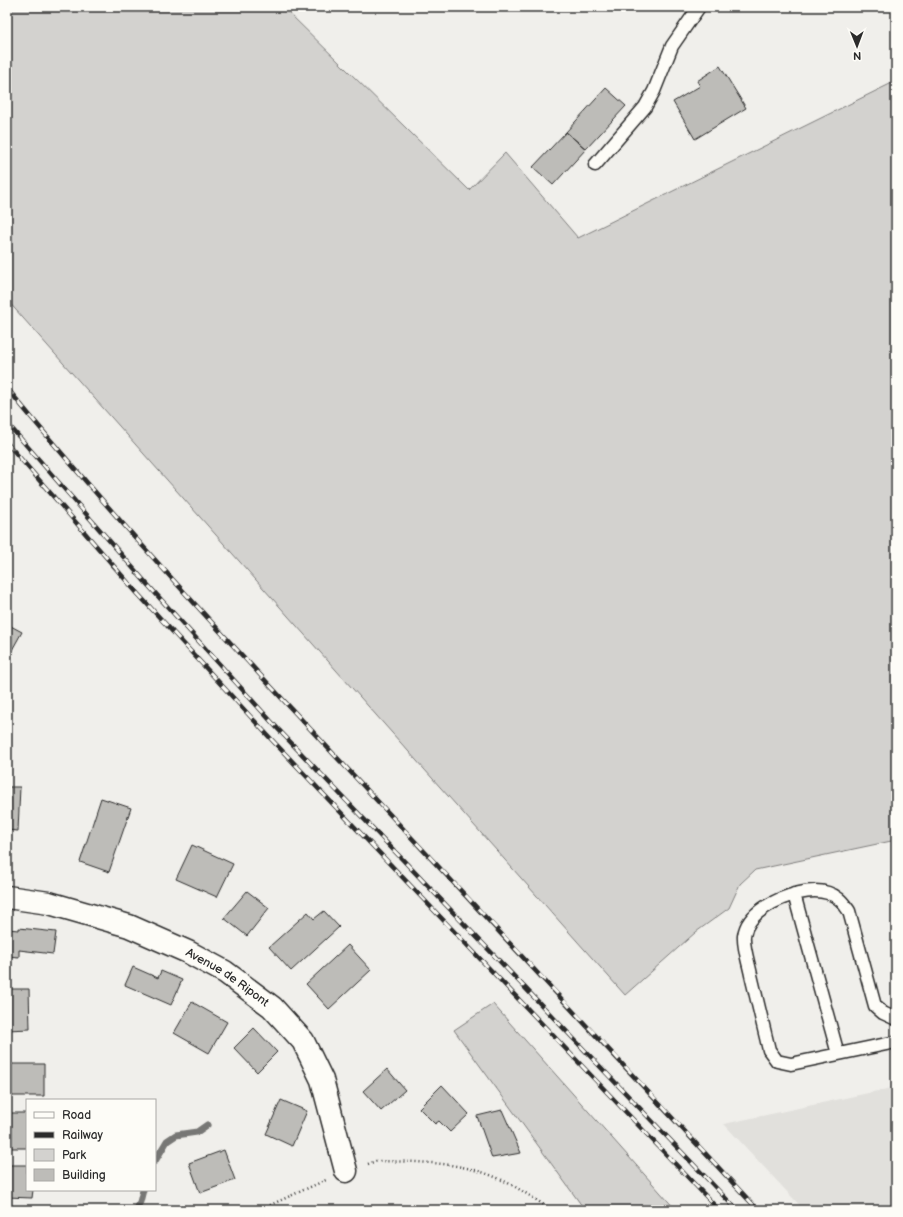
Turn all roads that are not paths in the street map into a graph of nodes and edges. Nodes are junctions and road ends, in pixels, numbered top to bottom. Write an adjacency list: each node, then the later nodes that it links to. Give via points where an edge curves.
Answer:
1 (699, 7): 2 (lane, via 672,46 645,107)
2 (595, 165)
3 (794, 894): 5 (lane, via 808,891 826,892 840,899 849,911 875,1006); 7 (lane); 7 (lane, via 779,899 763,909 750,921 744,936 769,1050 777,1061 791,1064)
4 (7, 897): 8 (street, Avenue de Ripont, via 49,903 129,926 188,952 225,972 272,1007 304,1041 322,1080)
5 (896, 1019)
6 (896, 1042): 7 (lane)
7 (838, 1054)
8 (346, 1171)

